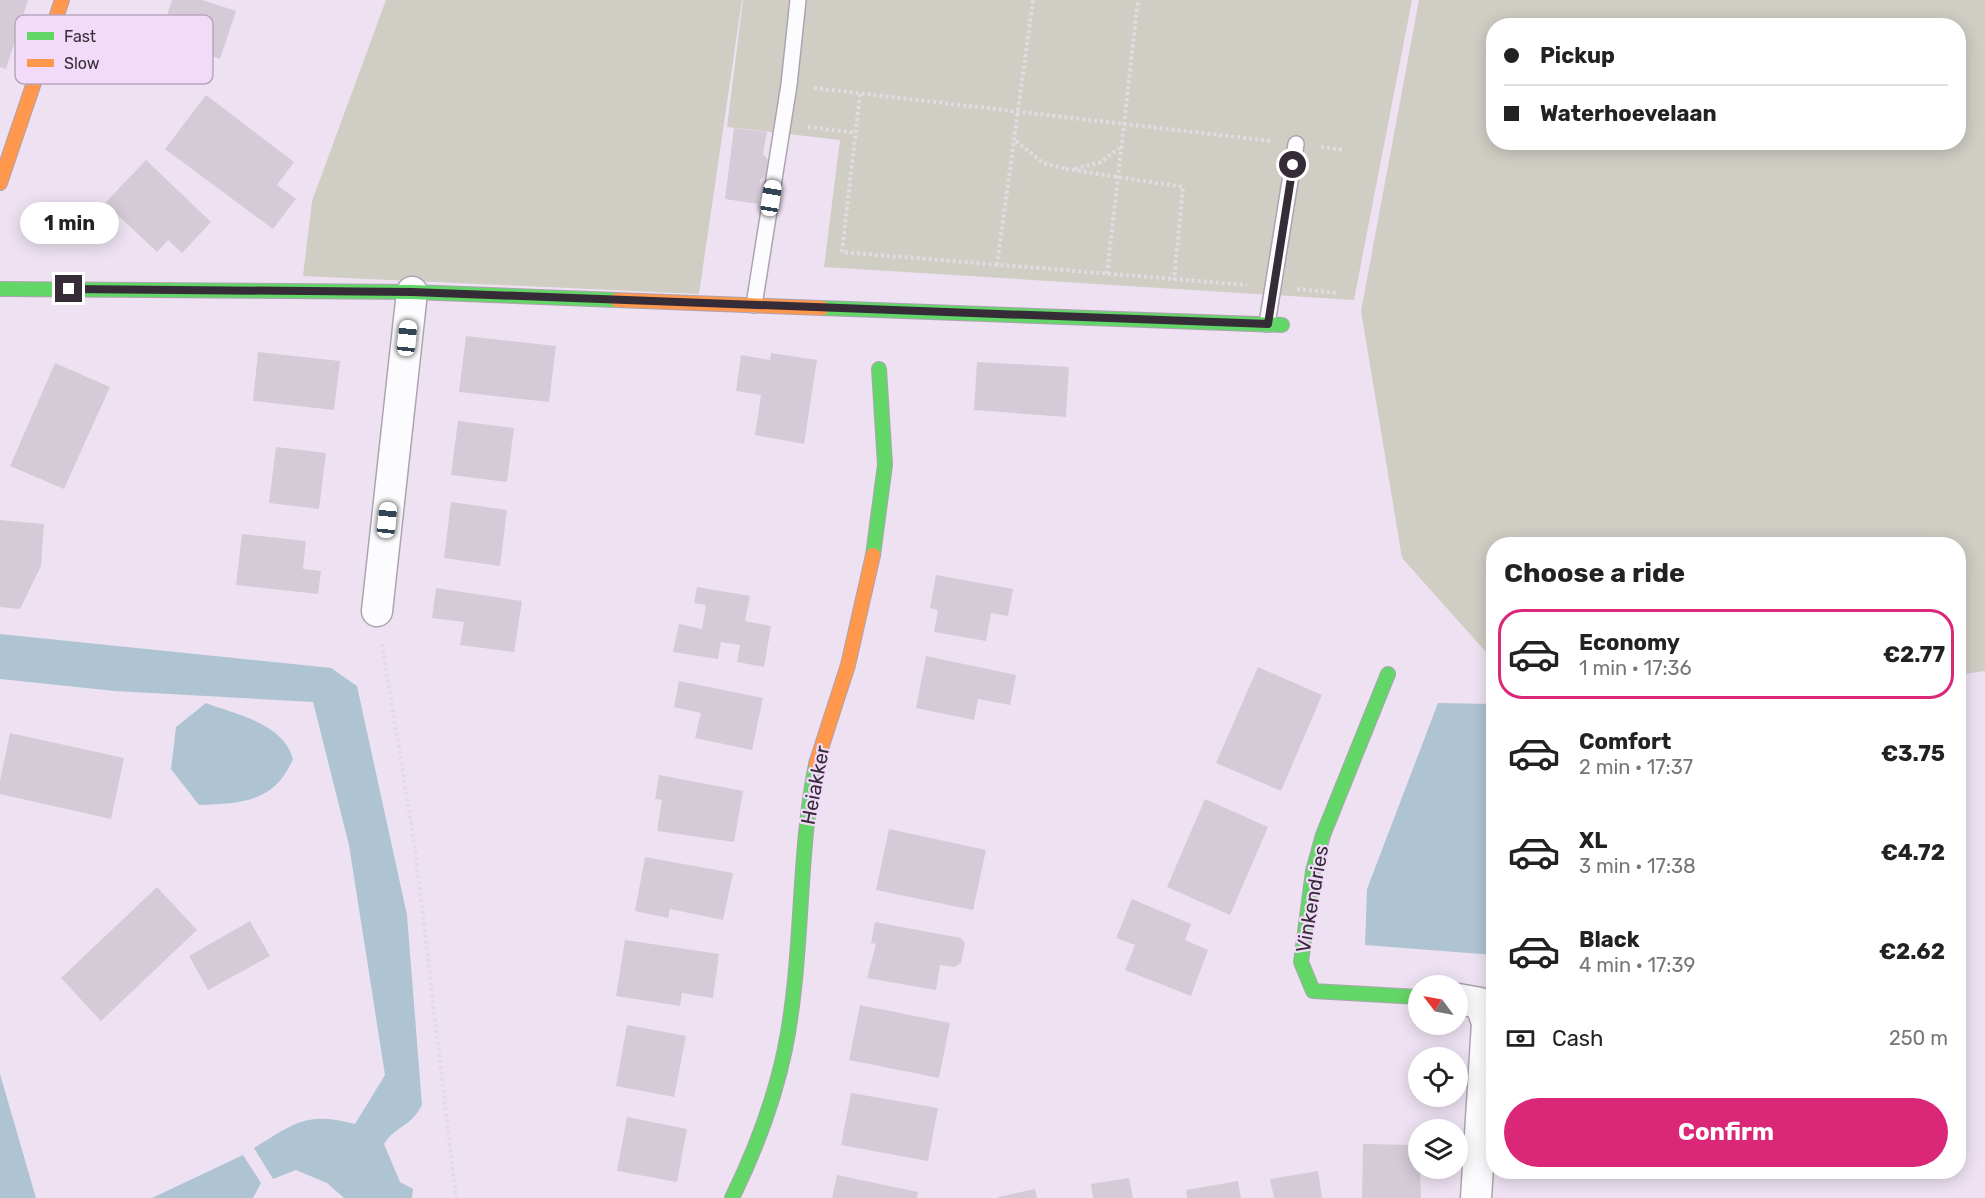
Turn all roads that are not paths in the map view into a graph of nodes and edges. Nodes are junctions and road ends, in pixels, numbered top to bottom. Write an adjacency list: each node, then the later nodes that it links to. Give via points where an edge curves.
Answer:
1 (62, 0): 3 (street)
2 (798, 0): 9 (lane, via 789,85)
3 (57, 15)
4 (34, 84): 6 (street)
5 (1296, 144): 10 (lane, via 1273,287)
6 (0, 183)
7 (0, 289): 8 (street)
8 (412, 292): 9 (street); 12 (street)
9 (754, 305): 10 (street)
10 (1275, 324)
11 (879, 369): 18 (street, Heiakker, via 885,465 875,546 848,665 818,756 808,805 785,1049 760,1140)
12 (376, 611)
13 (1388, 674): 14 (street, Vinkendries, via 1323,835 1313,871 1301,962 1313,991)
14 (1408, 996)
15 (1468, 1001): 16 (street, via 1480,1003)
16 (1486, 1020)
17 (1486, 1039): 19 (street)
18 (732, 1198)
19 (1476, 1198)

